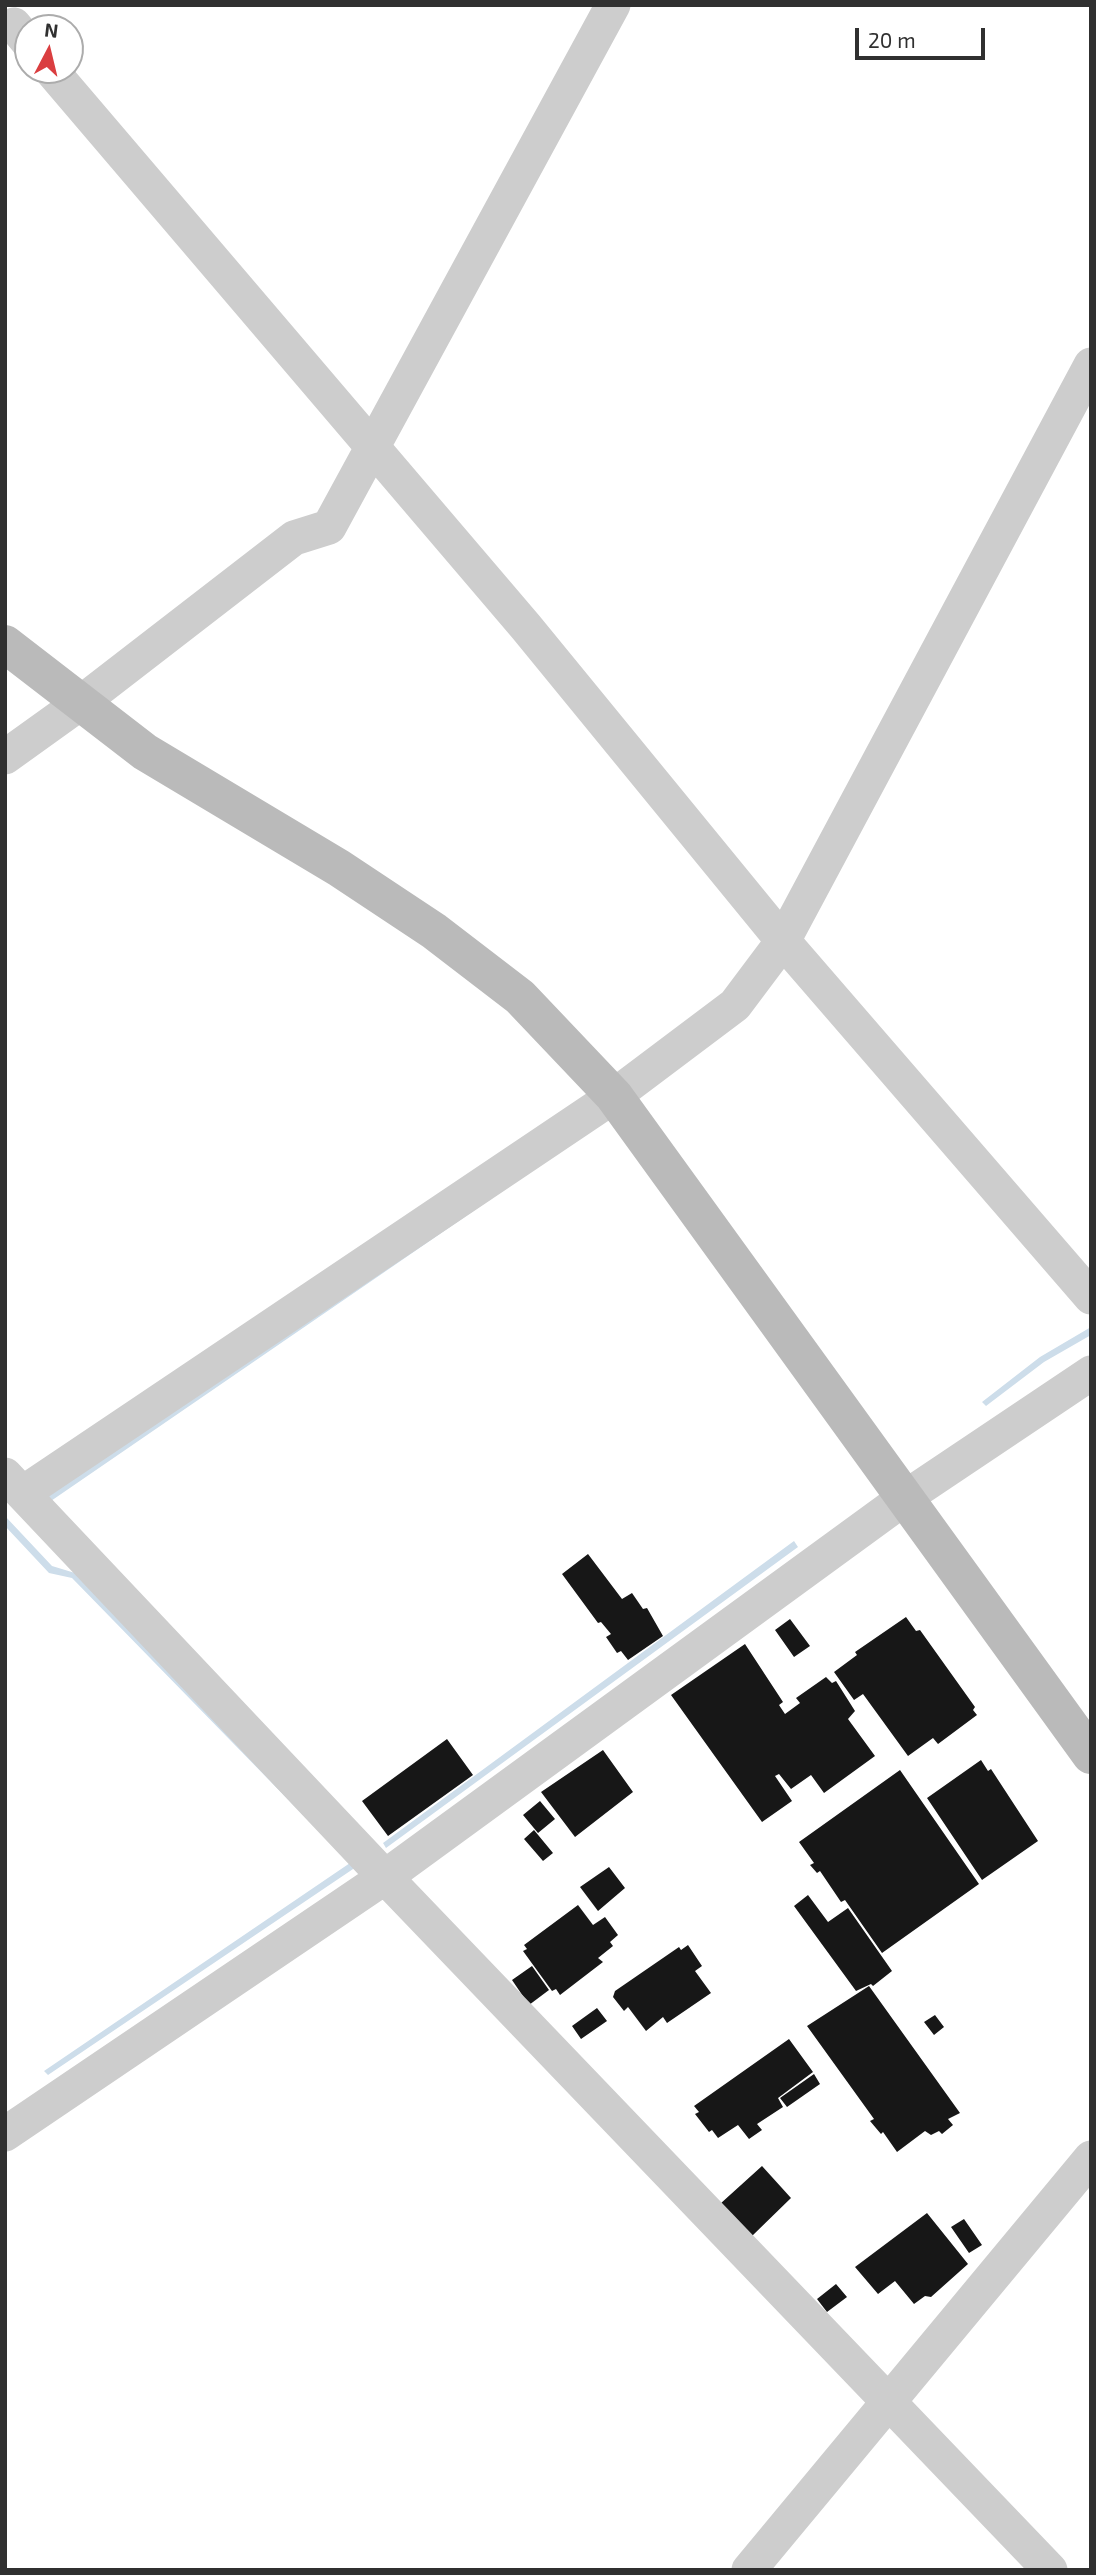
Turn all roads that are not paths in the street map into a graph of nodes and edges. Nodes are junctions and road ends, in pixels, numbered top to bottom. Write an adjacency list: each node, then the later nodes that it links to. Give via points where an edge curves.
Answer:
1 (613, 5): 4 (street)
2 (63, 84): 4 (street)
3 (1091, 365): 8 (street)
4 (373, 449): 6 (street, via 329,527 294,538); 8 (street, via 526,627)
5 (5, 644): 6 (street)
6 (83, 701): 7 (street); 9 (street, via 145,752 434,932 520,997)
7 (5, 757)
8 (783, 941): 9 (street, via 735,1005); 10 (street)
9 (614, 1096): 12 (street); 13 (street)
10 (1091, 1297)
11 (1091, 1373): 13 (street)
12 (14, 1484): 15 (street)
13 (906, 1497): 14 (street); 15 (street)
14 (1091, 1755)
15 (385, 1877): 16 (street); 18 (street)
16 (5, 2134)
17 (1091, 2158): 18 (street)
18 (890, 2403): 19 (street); 20 (street)
19 (749, 2570)
20 (1050, 2570)

